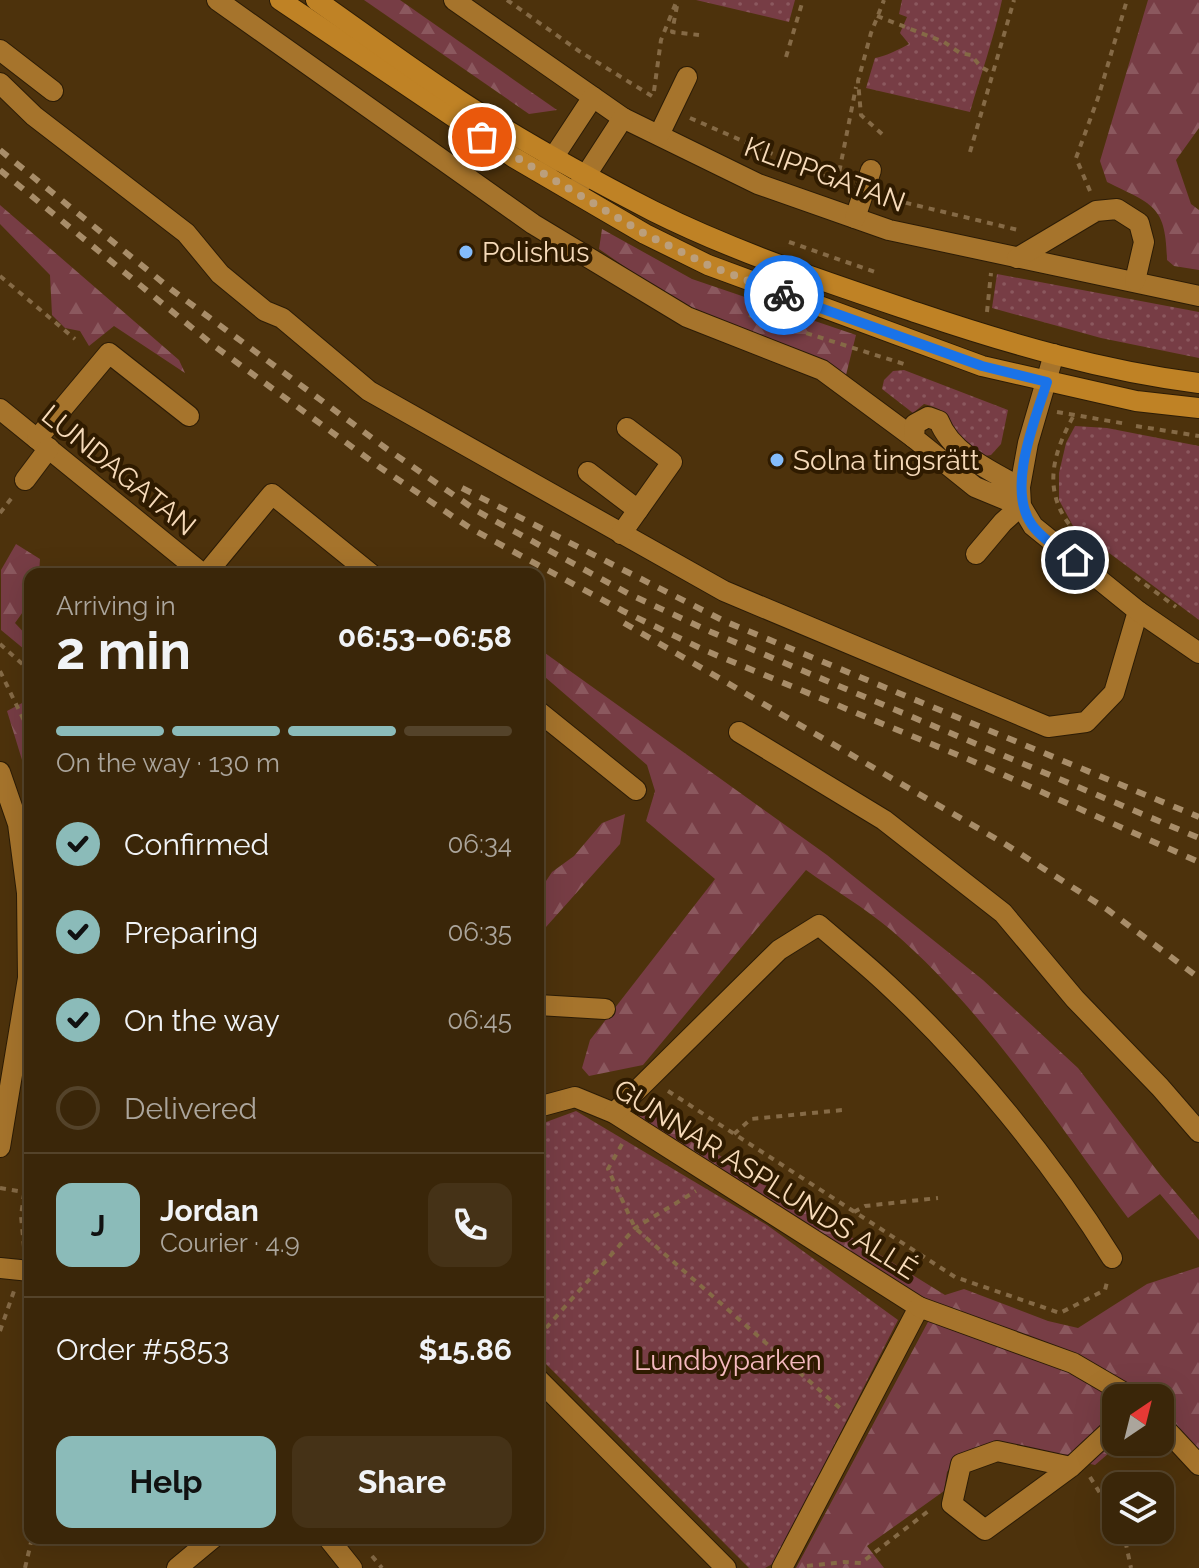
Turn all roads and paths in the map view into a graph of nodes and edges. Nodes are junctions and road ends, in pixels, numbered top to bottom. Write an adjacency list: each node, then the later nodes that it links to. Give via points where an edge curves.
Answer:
1 (217, 0): 53 (street, via 533,224 687,317 822,370)
2 (280, 0): 27 (main road)
3 (316, 0): 25 (main road, via 460,101)
4 (454, 0): 19 (street, KLIPPGATAN)
5 (678, 0): 11 (path, via 672,32); 20 (path, via 661,40)
6 (803, 0): 13 (path)
7 (884, 0): 10 (path)
8 (1014, 0): 14 (path)
9 (1127, 0): 30 (path, via 1076,158)
10 (877, 16): 14 (path, via 971,55); 16 (path)
11 (699, 35)
12 (0, 50): 18 (street)
13 (786, 57)
14 (992, 73): 24 (path)
15 (687, 77): 23 (street)
16 (858, 81): 22 (path, via 861,115); 28 (path)
17 (0, 83): 60 (street, via 34,116 186,233 220,274 369,391)
18 (53, 91)
19 (593, 97): 21 (street, KLIPPGATAN); 25 (street)
20 (653, 97)
21 (623, 118): 23 (street, KLIPPGATAN); 29 (street)
22 (882, 134)
23 (659, 135): 31 (street, KLIPPGATAN, via 758,184)
24 (970, 152)
25 (554, 157): 27 (street); 29 (main road)
26 (871, 170): 31 (street)
27 (542, 175): 29 (main road)
28 (837, 183)
29 (580, 184): 42 (main road, via 870,297); 44 (main road, via 645,234 708,265 982,366)
30 (1096, 211): 33 (street); 37 (street, via 1117,209 1139,223 1144,242)
31 (855, 218): 33 (street, KLIPPGATAN)
32 (789, 242): 35 (path)
33 (1017, 258): 37 (street, KLIPPGATAN)
34 (991, 269): 40 (path)
35 (875, 272)
36 (0, 276): 41 (path)
37 (1135, 281): 38 (street, KLIPPGATAN)
38 (1199, 296)
39 (742, 312): 43 (path)
40 (986, 315)
41 (75, 339)
42 (1054, 354): 44 (street); 45 (main road, via 1140,376)
43 (904, 363)
44 (1047, 382): 46 (main road); 48 (street)
45 (1199, 383)
46 (1199, 408)
47 (0, 409): 54 (street, LUNDAGATAN)
48 (1038, 409): 49 (path); 57 (street)
49 (1074, 415): 52 (path); 59 (path, via 1062,437 1051,485)
50 (189, 416): 54 (street, via 109,353)
51 (627, 428): 58 (street, via 672,462)
52 (1199, 436)
53 (914, 438): 57 (street, via 975,487); 57 (street, via 915,424 928,417 939,421 945,436)
54 (43, 444): 56 (street); 62 (street, LUNDAGATAN)
55 (588, 472): 58 (street)
56 (25, 480)
57 (1021, 496): 61 (street); 66 (street, via 1033,526)
58 (638, 510): 60 (street)
59 (1074, 532)
60 (621, 534): 66 (street, via 724,591 1048,727 1086,722 1114,693)
61 (976, 554)
62 (198, 568)
63 (210, 568): 64 (street, via 272,494)
64 (364, 568)
65 (1124, 569): 67 (path)
66 (1138, 611): 69 (street)
67 (1187, 615)
68 (0, 644): 70 (path)
69 (1199, 653)
70 (24, 666)
71 (0, 671): 73 (path)
72 (544, 716): 76 (street)
73 (24, 721)
74 (739, 732): 86 (street, via 884,820 1003,913)
75 (0, 772): 77 (street, via 18,824)
76 (636, 790)
77 (24, 870)
78 (24, 1002): 88 (street)
79 (544, 1005): 80 (street)
80 (605, 1009)
81 (650, 1078): 84 (street); 87 (path); 96 (street, via 779,950 819,925 889,985 953,1051 1087,1216)
82 (544, 1105): 84 (street, GUNNAR ASPLUNDS ALLÉ, via 575,1097)
83 (843, 1110): 87 (path, via 751,1119)
84 (614, 1113): 85 (street, GUNNAR ASPLUNDS ALLÉ)
85 (636, 1127): 89 (street, GUNNAR ASPLUNDS ALLÉ); 95 (path, via 608,1169)
86 (1199, 1132)
87 (734, 1134): 93 (path)
88 (0, 1147)
89 (718, 1179): 95 (path); 100 (street, GUNNAR ASPLUNDS ALLÉ)
90 (0, 1188): 91 (path)
91 (24, 1192): 94 (path)
92 (938, 1198): 93 (path, via 865,1206)
93 (854, 1212): 96 (path, via 955,1277 1060,1313 1105,1290)
94 (24, 1226)
95 (635, 1228): 101 (path); 105 (path)
96 (1112, 1258)
97 (0, 1268): 98 (street)
98 (24, 1270)
99 (24, 1275): 102 (path)
100 (919, 1307): 103 (street, GUNNAR ASPLUNDS ALLÉ, via 1073,1363); 105 (street, GUNNAR ASPLUNDS ALLÉ)
101 (544, 1330)
102 (0, 1331)
103 (1109, 1384)
104 (544, 1385): 120 (street)
105 (858, 1424): 116 (street, GUNNAR ASPLUNDS ALLÉ)
106 (1174, 1438): 108 (street)
107 (1102, 1442): 109 (street)
108 (1199, 1465)
109 (1079, 1471): 110 (path); 111 (street, via 985,1530); 111 (street, via 997,1451 961,1464)
110 (1102, 1501)
111 (952, 1504): 116 (path, via 938,1504 861,1563)
112 (31, 1544): 117 (path)
113 (206, 1544): 118 (street)
114 (333, 1544): 119 (street)
115 (1126, 1544): 121 (path)
116 (791, 1567)
117 (25, 1568)
118 (177, 1568)
119 (352, 1568)
120 (726, 1568)
121 (1131, 1568)

